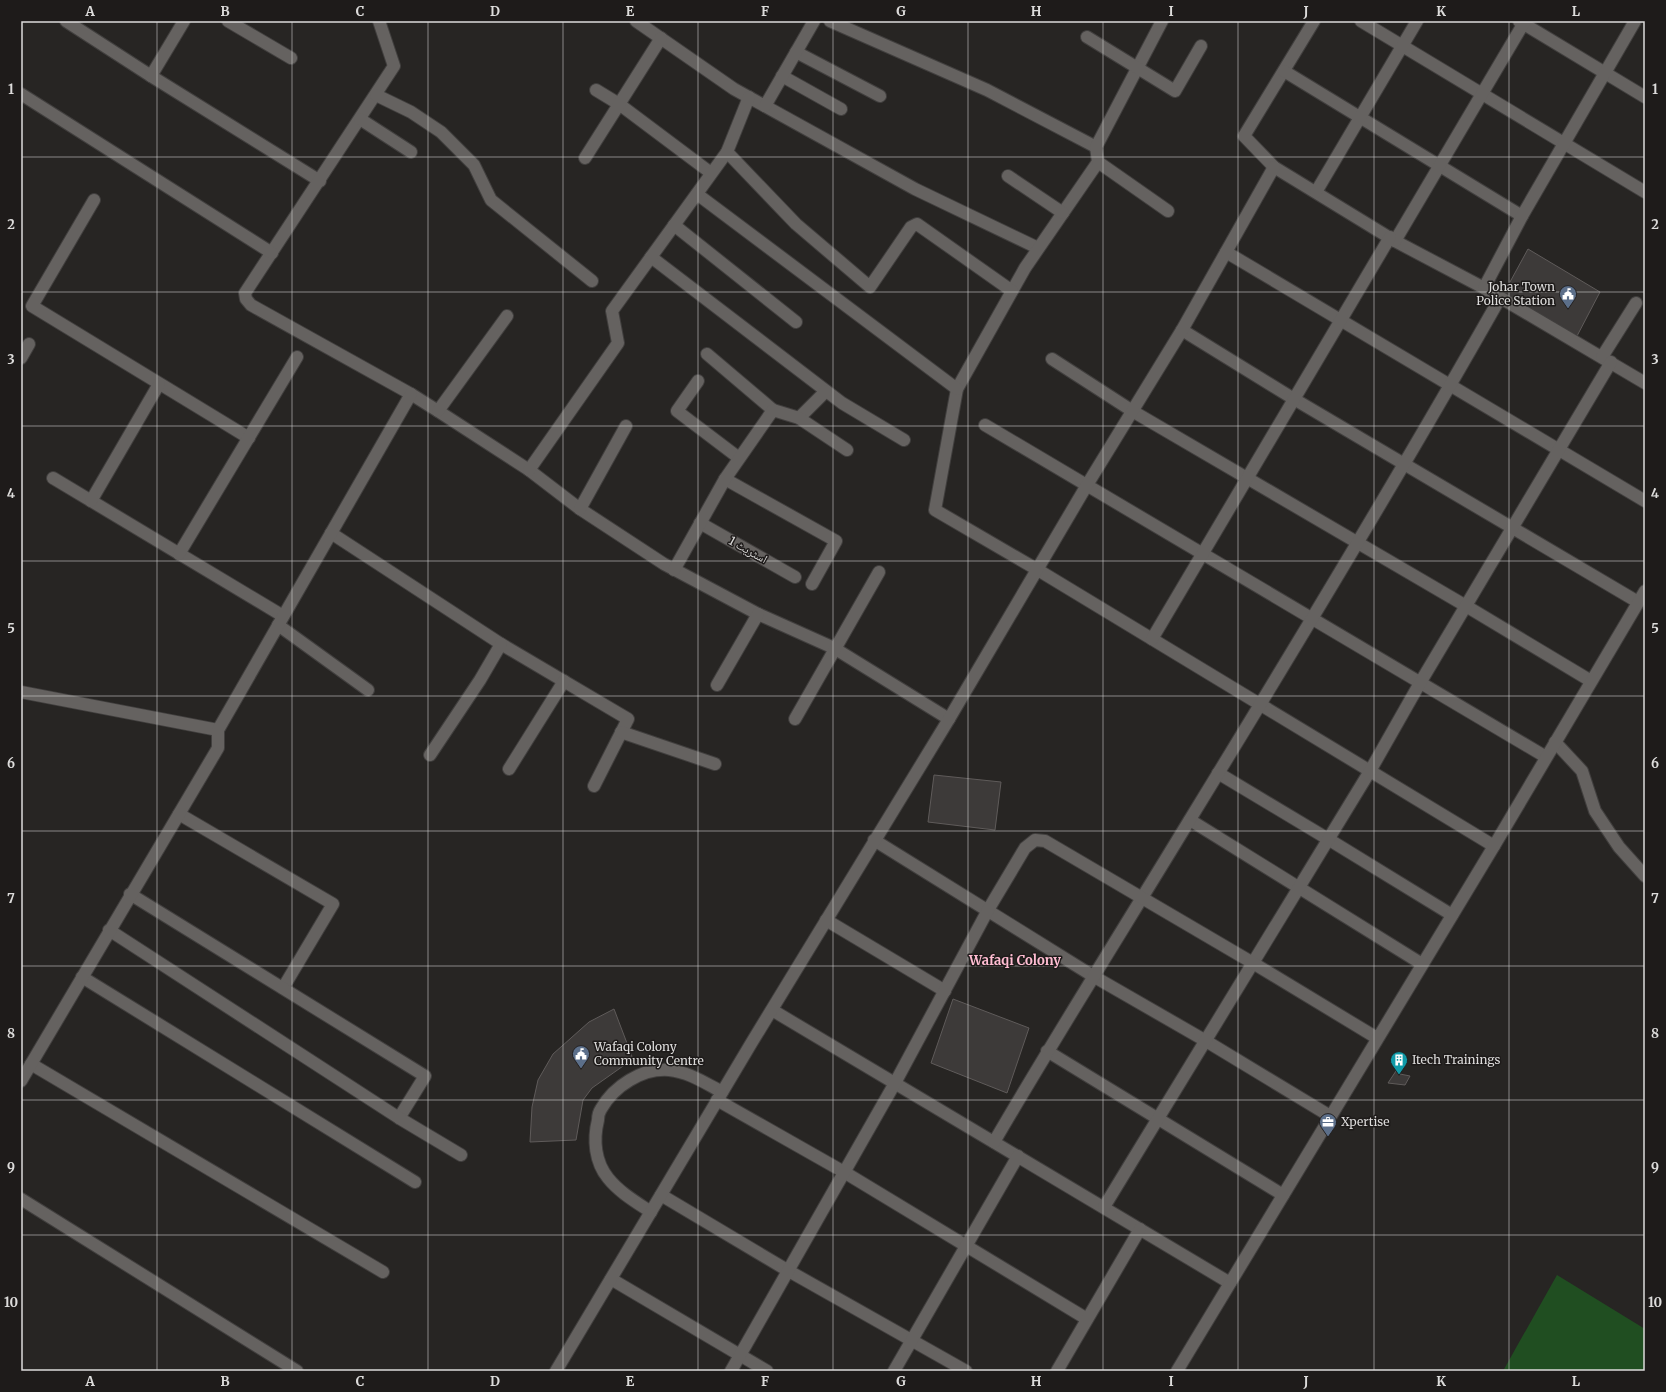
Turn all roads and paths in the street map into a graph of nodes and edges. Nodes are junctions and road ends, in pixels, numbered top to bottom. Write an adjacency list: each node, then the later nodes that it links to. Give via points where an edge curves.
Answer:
1 (66, 21): 23 (street)
2 (184, 21): 23 (street)
3 (228, 21): 19 (street)
4 (380, 21): 28 (street, via 394,66)
5 (636, 21): 15 (street)
6 (814, 21): 18 (street)
7 (830, 21): 38 (street, via 987,90)
8 (1162, 21): 20 (street)
9 (1314, 21): 21 (street)
10 (1361, 21): 17 (street)
11 (1417, 21): 17 (street)
12 (1635, 21): 22 (street)
13 (1522, 22): 22 (street); 26 (street)
14 (1087, 37): 20 (street)
15 (661, 38): 30 (street); 32 (street)
16 (1201, 46): 20 (street, via 1175,91)
17 (1402, 46): 26 (street); 35 (street)
18 (796, 52): 24 (street); 29 (street)
19 (291, 58)
20 (1138, 67): 38 (street)
21 (1284, 71): 35 (street); 43 (street, via 1244,136)
22 (1605, 72): 31 (street); 37 (street)
23 (151, 76): 47 (street)
24 (782, 76): 33 (street); 34 (street)
25 (596, 90): 32 (street)
26 (1481, 93): 37 (street); 44 (street)
27 (21, 94): 59 (street)
28 (376, 95): 36 (street); 61 (street, via 411,112 442,132 474,165 491,200)
29 (880, 96)
30 (749, 97): 33 (street); 40 (street)
31 (1645, 98)
32 (619, 104): 41 (street); 45 (street)
33 (765, 106): 57 (street, via 916,189)
34 (842, 109)
35 (1360, 117): 44 (street); 48 (street)
36 (360, 119): 39 (street); 47 (street)
37 (1564, 143): 49 (street); 54 (street)
38 (1096, 147): 42 (street)
39 (411, 152)
40 (727, 152): 45 (street); 63 (street, via 796,224 870,287 911,227 917,224)
41 (585, 158)
42 (1098, 162): 52 (street); 53 (street)
43 (1274, 167): 48 (street); 58 (street)
44 (1440, 167): 54 (street); 56 (street)
45 (711, 174): 50 (street)
46 (1008, 176): 53 (street)
47 (320, 180): 59 (street)
48 (1316, 192): 56 (street)
49 (1645, 192)
50 (697, 194): 55 (street); 80 (street)
51 (94, 200): 78 (street, via 32,306)
52 (1168, 211)
53 (1063, 213): 57 (street)
54 (1522, 216): 62 (street)
55 (674, 225): 60 (street); 68 (street)
56 (1393, 239): 62 (street); 67 (street)
57 (1038, 248): 63 (street)
58 (1226, 252): 67 (street); 69 (street)
59 (272, 253): 82 (street, via 245,293 251,305)
60 (651, 257): 81 (street); 96 (street, via 612,311 618,344)
61 (592, 281)
62 (1484, 288): 64 (street)
63 (1012, 291): 80 (street)
64 (1500, 298): 75 (street); 79 (street)
65 (1636, 302): 75 (street)
66 (507, 316): 85 (street)
67 (1341, 320): 79 (street); 83 (street)
68 (796, 322)
69 (1182, 330): 83 (street); 86 (street)
70 (29, 344): 73 (street)
71 (707, 354): 84 (street)
72 (297, 357): 90 (street)
73 (21, 358)
74 (1052, 359): 86 (street)
75 (1607, 359): 77 (street); 92 (street)
76 (698, 381): 94 (street, via 677,411)
77 (1645, 383)
78 (159, 384): 90 (street); 101 (street)
79 (1451, 385): 92 (street); 95 (street)
80 (957, 389): 111 (street, via 935,510)
81 (826, 390): 87 (street); 91 (street, via 842,403)
82 (411, 394): 85 (street); 106 (street)
83 (1294, 399): 95 (street); 98 (street)
84 (772, 410): 87 (street); 94 (street)
85 (438, 411): 96 (street)
86 (1134, 412): 98 (street); 100 (street)
87 (799, 418): 93 (street)
88 (985, 425): 100 (street)
89 (626, 426): 103 (street)
90 (249, 438): 108 (street)
91 (904, 440)
92 (1558, 449): 102 (street); 105 (street)
93 (847, 450)
94 (739, 458): 99 (street)
95 (1405, 463): 105 (street); 107 (street)
96 (529, 470): 103 (street)
97 (53, 478): 101 (street)
98 (1247, 478): 107 (street); 109 (street)
99 (725, 479): 104 (street); 114 (street, via 836,541)
100 (1088, 485): 109 (street); 111 (street)
101 (91, 501): 108 (street)
102 (1645, 501)
103 (580, 509): 110 (street)
104 (700, 523): 110 (street); 113 (street, اسٹریٹ 1)
105 (1512, 527): 116 (street); 117 (street)
106 (331, 533): 120 (street); 122 (street)
107 (1358, 542): 117 (street); 119 (street)
108 (179, 554): 120 (street)
109 (1202, 555): 119 (street); 121 (street)
110 (674, 570): 118 (street)
111 (1038, 570): 121 (street); 132 (street)
112 (879, 572): 123 (street)
113 (795, 577)
114 (812, 584)
115 (1645, 591): 116 (street)
116 (1638, 602): 125 (street)
117 (1466, 606): 125 (street); 126 (street)
118 (758, 614): 123 (street); 127 (street)
119 (1311, 619): 126 (street); 130 (street)
120 (281, 621): 128 (street); 133 (street)
121 (1152, 639): 130 (street)
122 (501, 644): 124 (street); 136 (street)
123 (834, 648): 131 (street); 132 (street)
124 (564, 681): 134 (street, via 628,718); 139 (street)
125 (1591, 681): 135 (street)
126 (1420, 683): 137 (street); 140 (street)
127 (717, 685)
128 (368, 690)
129 (21, 692): 133 (street)
130 (1260, 704): 140 (street); 141 (street)
131 (795, 719)
132 (949, 719): 146 (street)
133 (218, 730): 143 (street, via 218,748)
134 (621, 732): 138 (street); 142 (street)
135 (1555, 742): 137 (street); 148 (street, via 1582,771 1595,811 1619,847)
136 (430, 755)
137 (1546, 757): 147 (street)
138 (715, 764)
139 (509, 769)
140 (1370, 771): 145 (street); 147 (street)
141 (1218, 773): 144 (street); 145 (street)
142 (594, 786)
143 (179, 814): 150 (street); 160 (street, via 333,904)
144 (1190, 820): 149 (street); 151 (street)
145 (1328, 839): 149 (street); 153 (street)
146 (874, 840): 152 (street); 154 (street)
147 (1494, 846): 153 (street)
148 (1645, 876)
149 (1298, 888): 156 (street); 157 (street)
150 (130, 894): 155 (street); 160 (street)
151 (1142, 897): 152 (street, via 1045,841 1034,840 1025,848); 156 (street); 159 (street)
152 (988, 910): 159 (street); 161 (street)
153 (1452, 915): 157 (street)
154 (826, 920): 161 (street); 162 (street)
155 (109, 930): 158 (street); 171 (street)
156 (1253, 963): 163 (street); 164 (street)
157 (1422, 964): 163 (street)
158 (82, 976): 166 (street); 177 (street)
159 (1093, 976): 164 (street); 165 (street)
160 (283, 988): 171 (street, via 425,1076)
161 (945, 990): 168 (street)
162 (772, 1010): 168 (street); 169 (street)
163 (1377, 1038): 170 (street)
164 (1206, 1041): 170 (street); 172 (street)
165 (1047, 1051): 172 (street); 173 (street)
166 (31, 1064): 167 (street); 186 (street)
167 (21, 1081)
168 (895, 1083): 173 (street); 176 (street)
169 (720, 1096): 176 (street); 178 (street); 182 (street, via 693,1076 668,1070 642,1074 616,1089 600,1110 594,1135 598,1159 608,1178 626,1195)
170 (1330, 1116): 179 (street)
171 (399, 1118): 174 (street)
172 (1158, 1119): 179 (street); 181 (street)
173 (994, 1142): 175 (street)
174 (461, 1155)
175 (1018, 1156): 181 (street); 184 (street)
176 (844, 1172): 184 (street); 185 (street)
177 (415, 1182)
178 (661, 1195): 182 (street); 185 (street)
179 (1283, 1195): 188 (street)
180 (21, 1198): 192 (street)
181 (1104, 1207): 183 (street)
182 (651, 1212): 187 (street)
183 (1140, 1229): 188 (street); 189 (street)
184 (966, 1246): 189 (street); 190 (street)
185 (787, 1270): 190 (street); 191 (street)
186 (383, 1272)
187 (611, 1279): 191 (street); 193 (street)
188 (1230, 1282): 199 (street)
189 (1087, 1319): 198 (street)
190 (912, 1340): 196 (street); 197 (street)
191 (740, 1355): 194 (street); 195 (street)
192 (297, 1371)
193 (556, 1371)
194 (731, 1371)
195 (767, 1371)
196 (894, 1371)
197 (966, 1371)
198 (1057, 1371)
199 (1177, 1371)

